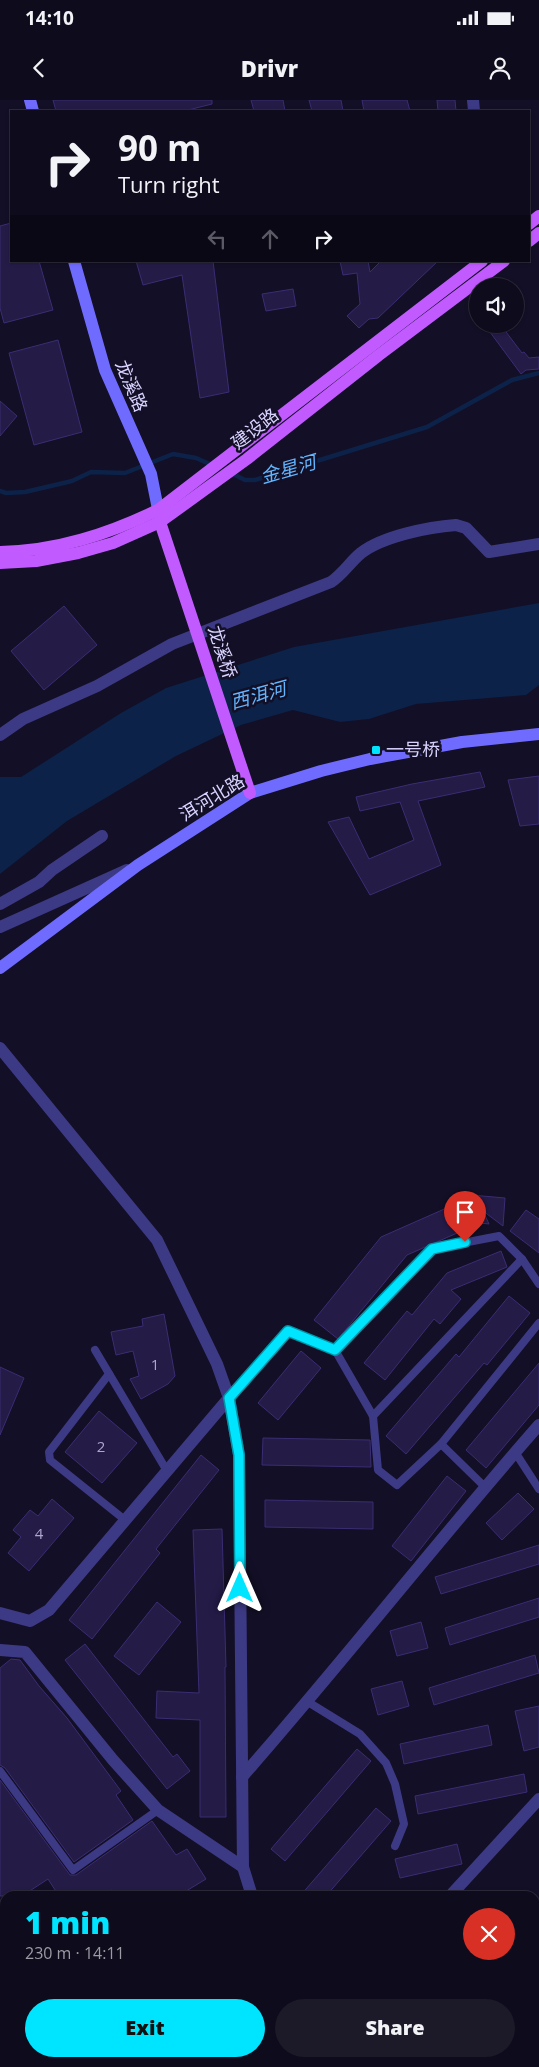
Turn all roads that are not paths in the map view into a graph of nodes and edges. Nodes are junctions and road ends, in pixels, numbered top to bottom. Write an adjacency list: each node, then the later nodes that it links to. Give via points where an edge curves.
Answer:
1 (74, 262): 5 (street, 龙溪路, via 105,370 151,474)
2 (481, 262): 4 (main road, 建设路, via 235,452)
3 (503, 262): 4 (main road, 建设路, via 247,458)
4 (219, 472): 5 (main road, 建设路)
5 (160, 516): 7 (main road, 建设路, via 76,542 42,549); 8 (main road, 建设路, via 113,543 36,561); 11 (main road, 龙溪桥, bridge)
6 (539, 544): 9 (street, via 489,552 466,528 456,525 393,538 360,554 330,582 172,644 97,686 23,719)
7 (0, 552)
8 (0, 563)
9 (0, 734)
10 (539, 734): 11 (street, 洱河北路, via 462,742 370,759)
11 (250, 793): 13 (street, 洱河北路)
12 (102, 836): 14 (street, via 39,882)
13 (138, 865): 15 (street); 16 (street, 洱河北路)
14 (0, 904)
15 (0, 928)
16 (0, 968)
17 (0, 1048): 24 (street, via 157,1240 217,1364)
18 (522, 1260): 19 (lane); 22 (lane, via 499,1236 432,1249); 25 (lane)
19 (539, 1284)
20 (539, 1323): 27 (lane)
21 (95, 1350): 23 (lane)
22 (335, 1350): 24 (lane, via 288,1331); 25 (lane)
23 (109, 1374): 29 (lane); 32 (lane, via 49,1452 50,1460)
24 (229, 1398): 29 (street); 37 (street, via 239,1455)
25 (373, 1416): 27 (lane, via 378,1470 397,1485)
26 (539, 1424): 28 (street)
27 (441, 1444): 30 (lane)
28 (515, 1452): 30 (street); 31 (lane)
29 (167, 1471): 32 (street)
30 (484, 1486): 35 (street)
31 (539, 1489)
32 (125, 1520): 33 (street, via 49,1610 30,1621)
33 (0, 1613)
34 (0, 1650): 39 (street, via 25,1652)
35 (308, 1702): 37 (street); 40 (lane, via 360,1734 386,1763 395,1784 404,1824)
36 (0, 1771): 39 (lane, via 74,1870)
37 (242, 1777): 41 (street)
38 (539, 1799): 43 (street)
39 (158, 1810): 41 (street)
40 (395, 1846)
41 (243, 1867): 42 (street)
42 (250, 1891)
43 (455, 1891)

